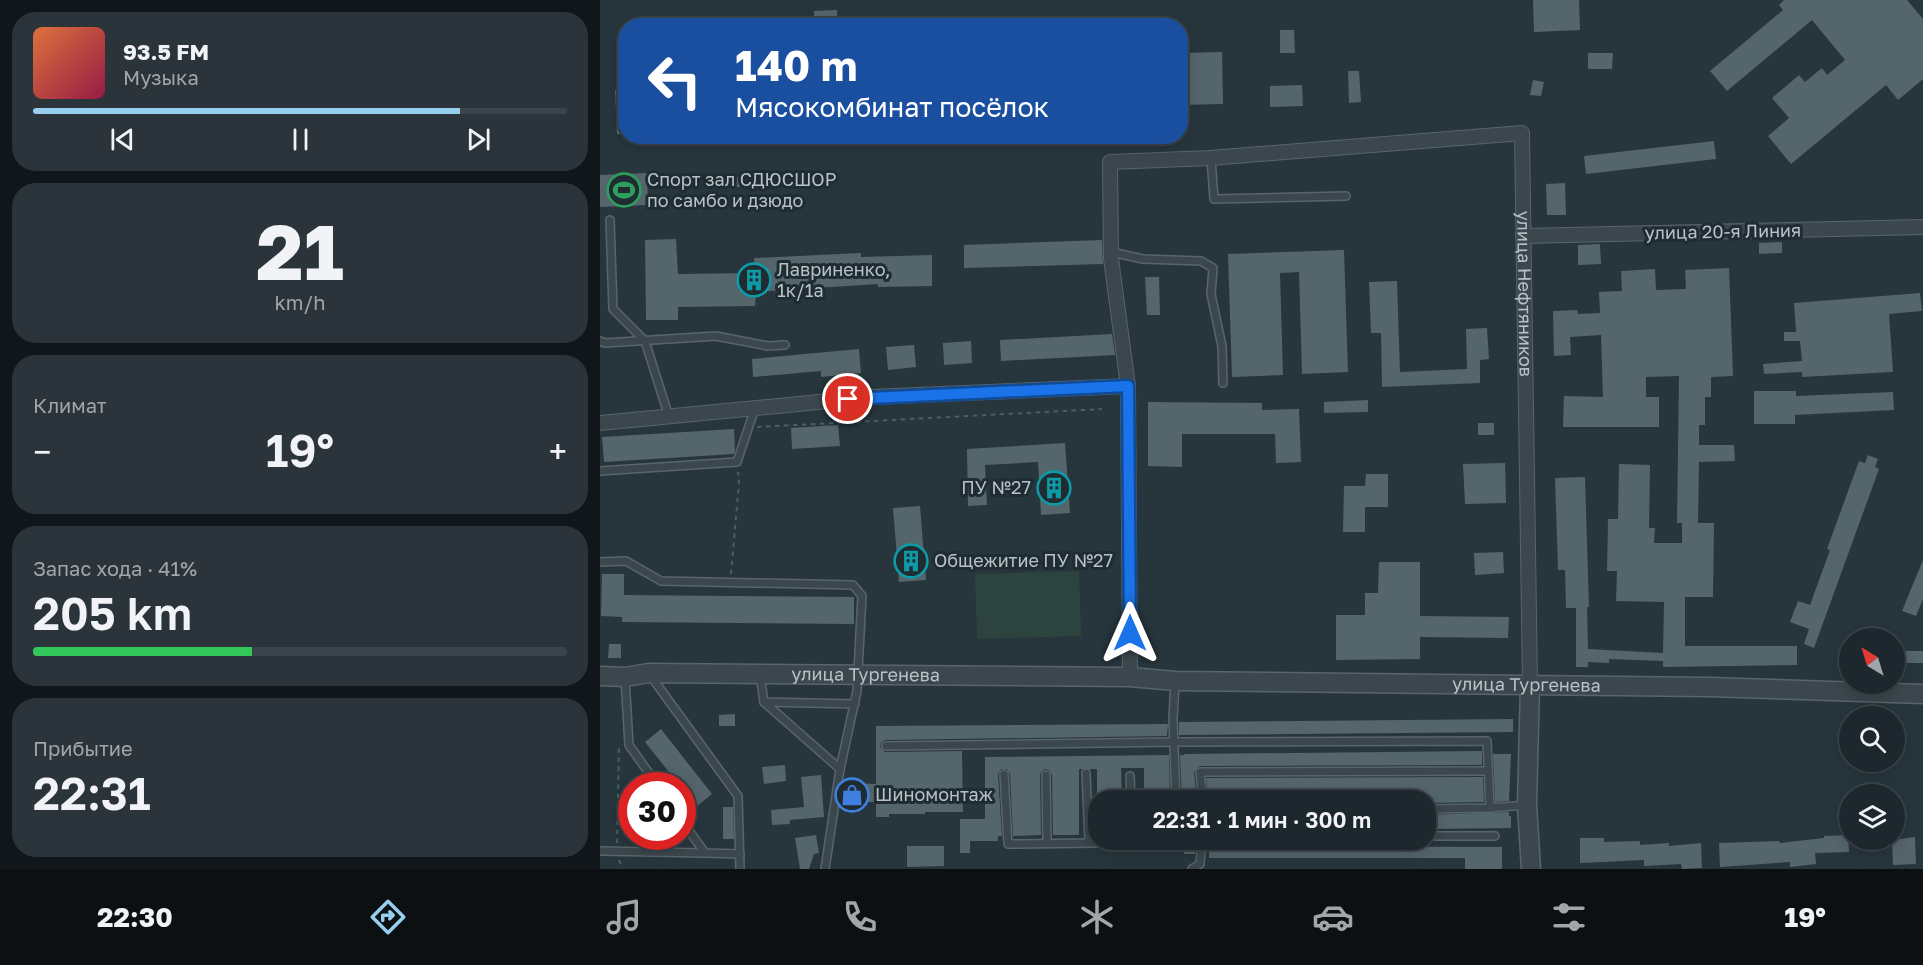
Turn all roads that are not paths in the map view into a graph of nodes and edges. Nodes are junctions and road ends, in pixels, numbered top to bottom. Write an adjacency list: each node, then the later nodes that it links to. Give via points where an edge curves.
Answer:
1 (1211, 158): 2 (lane, via 1214,199); 5 (street, улица Нефтяников, via 1522,133); 6 (street, улица Нефтяников, via 1110,162)
2 (1346, 196)
3 (610, 220): 8 (lane, via 613,309)
4 (1923, 227): 5 (street, улица 20-я Линия)
5 (1523, 236): 24 (street, улица Нефтяников)
6 (1111, 252): 10 (lane, via 1143,259 1201,261 1213,268 1211,294 1222,346); 11 (street)
7 (600, 341): 8 (lane)
8 (645, 341): 9 (lane, via 716,336 768,346); 13 (lane)
9 (785, 345)
10 (1223, 383)
11 (1128, 386): 12 (street, via 871,397); 22 (street)
12 (754, 408): 13 (street); 15 (lane, via 737,462)
13 (669, 417): 14 (street)
14 (600, 423)
15 (600, 471)
16 (600, 562): 20 (lane, via 626,561 661,581 853,585 862,596)
17 (649, 673): 18 (street, улица Тургенева); 21 (street, улица Тургенева); 52 (lane, via 738,796)
18 (760, 674): 20 (street, улица Тургенева); 26 (lane)
19 (600, 676): 21 (street, улица Тургенева)
20 (859, 676): 22 (street, улица Тургенева); 27 (lane)
21 (625, 677): 32 (lane, via 629,745)
22 (1130, 677): 23 (street, улица Тургенева)
23 (1174, 681): 24 (street, улица Тургенева); 28 (lane)
24 (1530, 685): 25 (street, улица Тургенева); 40 (street, улица Нефтяников)
25 (1923, 694)
26 (764, 702): 27 (lane); 30 (lane)
27 (855, 704): 30 (lane)
28 (1174, 742): 29 (lane); 31 (lane, via 1487,741); 38 (lane)
29 (886, 747)
30 (840, 769): 54 (lane)
31 (1488, 771): 39 (lane, via 1200,772); 42 (lane)
32 (648, 772)
33 (1086, 773): 43 (lane)
34 (1004, 774): 47 (lane, via 1008,844)
35 (1046, 776): 47 (lane)
36 (1130, 776): 37 (lane)
37 (1131, 790)
38 (1176, 790)
39 (1202, 790)
40 (1527, 805): 42 (lane); 56 (street, улица Нефтяников)
41 (1436, 808): 42 (lane)
42 (1490, 808)
43 (1088, 819)
44 (1436, 836): 45 (lane)
45 (1495, 837)
46 (696, 840): 51 (lane)
47 (1047, 842): 48 (lane)
48 (1088, 842)
49 (1201, 850): 55 (lane, via 1200,864)
50 (600, 851): 51 (lane)
51 (705, 853): 52 (lane)
52 (740, 854): 53 (lane)
53 (740, 869)
54 (825, 869)
55 (1192, 869)
56 (1531, 869)

